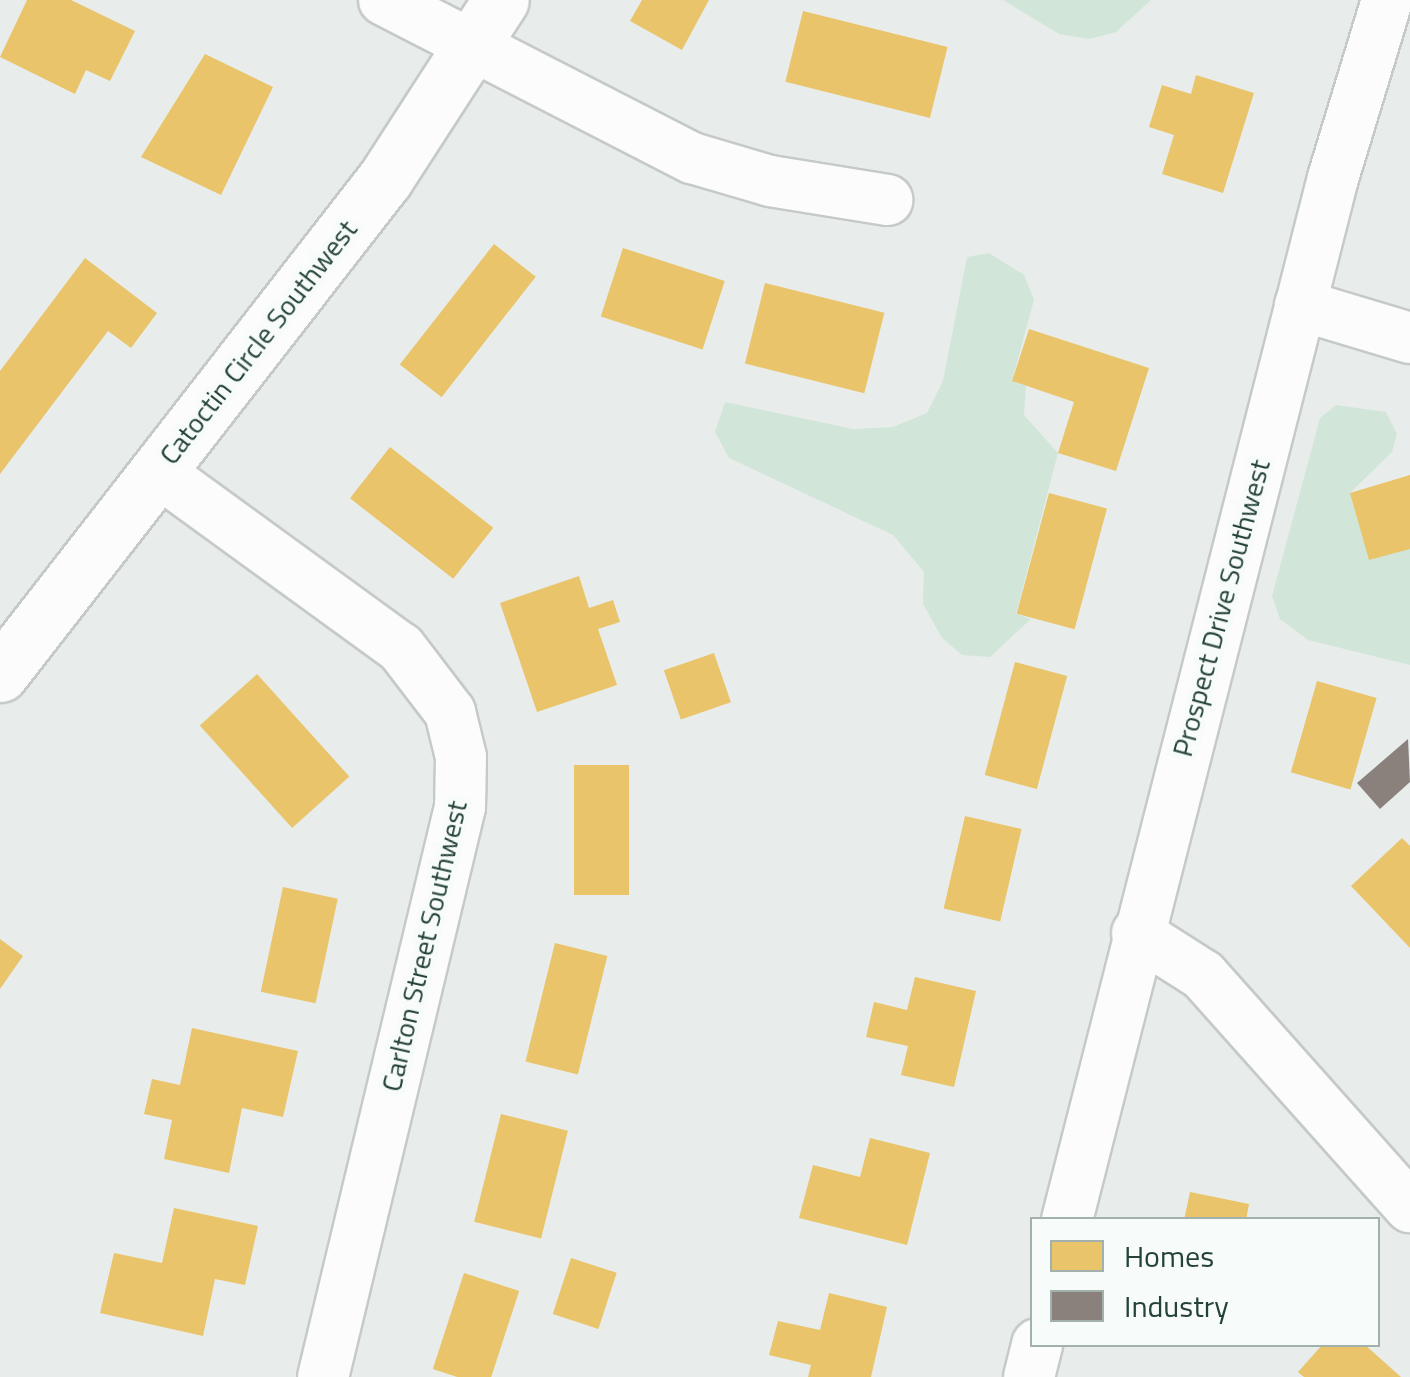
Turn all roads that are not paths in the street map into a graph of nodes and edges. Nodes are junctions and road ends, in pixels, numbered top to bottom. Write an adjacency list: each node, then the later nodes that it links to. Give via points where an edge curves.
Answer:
1 (384, 0): 4 (street)
2 (501, 0): 4 (main road, Catoctin Circle Southwest)
3 (1387, 0): 6 (street, Prospect Drive Southwest)
4 (475, 47): 5 (street, via 692,158 770,181); 8 (main road, Catoctin Circle Southwest, via 386,179)
5 (887, 200)
6 (1300, 305): 7 (street); 10 (street, Prospect Drive Southwest)
7 (1410, 338)
8 (157, 471): 9 (main road, Catoctin Circle Southwest); 14 (street, Carlton Street Southwest, via 401,648 450,712 461,757 460,807)
9 (0, 674)
10 (1137, 932): 11 (street, via 1203,975); 12 (street, Prospect Drive Southwest)
11 (1410, 1207)
12 (1068, 1217)
13 (1036, 1347): 15 (street)
14 (322, 1377)
15 (1029, 1377)

